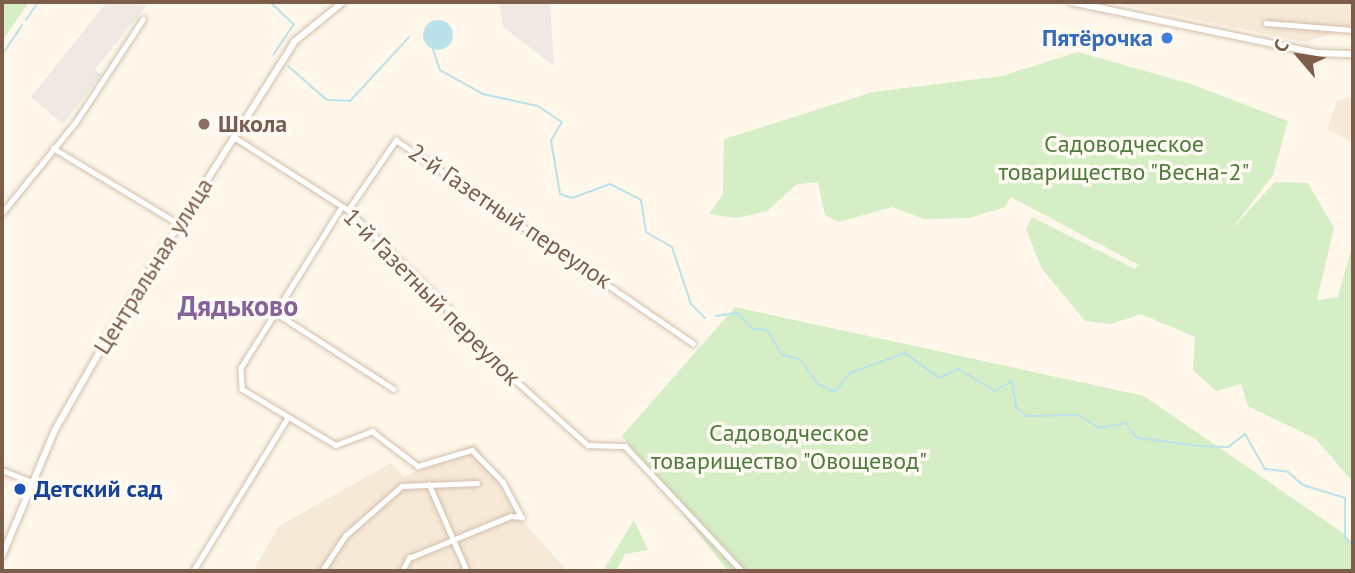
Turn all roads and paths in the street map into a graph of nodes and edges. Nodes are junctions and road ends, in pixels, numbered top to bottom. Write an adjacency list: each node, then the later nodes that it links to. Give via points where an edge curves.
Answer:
1 (342, 2): 8 (street, Центральная улица, via 316,19 281,61)
2 (1071, 2): 3 (street)
3 (1098, 5): 7 (street, via 1318,53)
4 (143, 19): 9 (street)
5 (1266, 23): 6 (street)
6 (1353, 30)
7 (1353, 54)
8 (234, 136): 10 (street, 1-й Газетный переулок); 12 (street, Центральная улица)
9 (53, 148): 11 (street); 12 (street)
10 (345, 208): 13 (street); 14 (street, 2-й Газетный переулок, via 396,140); 27 (street, 1-й Газетный переулок, via 448,308 449,320 588,445 625,446)
11 (2, 213)
12 (179, 224): 18 (street, Центральная улица, via 92,365)
13 (276, 313): 15 (street); 16 (street, via 242,368 242,389)
14 (693, 343)
15 (394, 388)
16 (287, 419): 21 (street, via 336,445 372,431 418,466 472,450 503,482 522,517 511,516); 23 (street)
17 (2, 470): 18 (street)
18 (32, 482): 22 (street, Центральная улица)
19 (477, 483): 20 (street)
20 (429, 484): 21 (street); 24 (street, via 402,486 345,536)
21 (452, 544): 25 (street, via 409,558); 26 (street)
22 (2, 556)
23 (193, 571)
24 (321, 571)
25 (402, 571)
26 (467, 571)
27 (742, 571)

